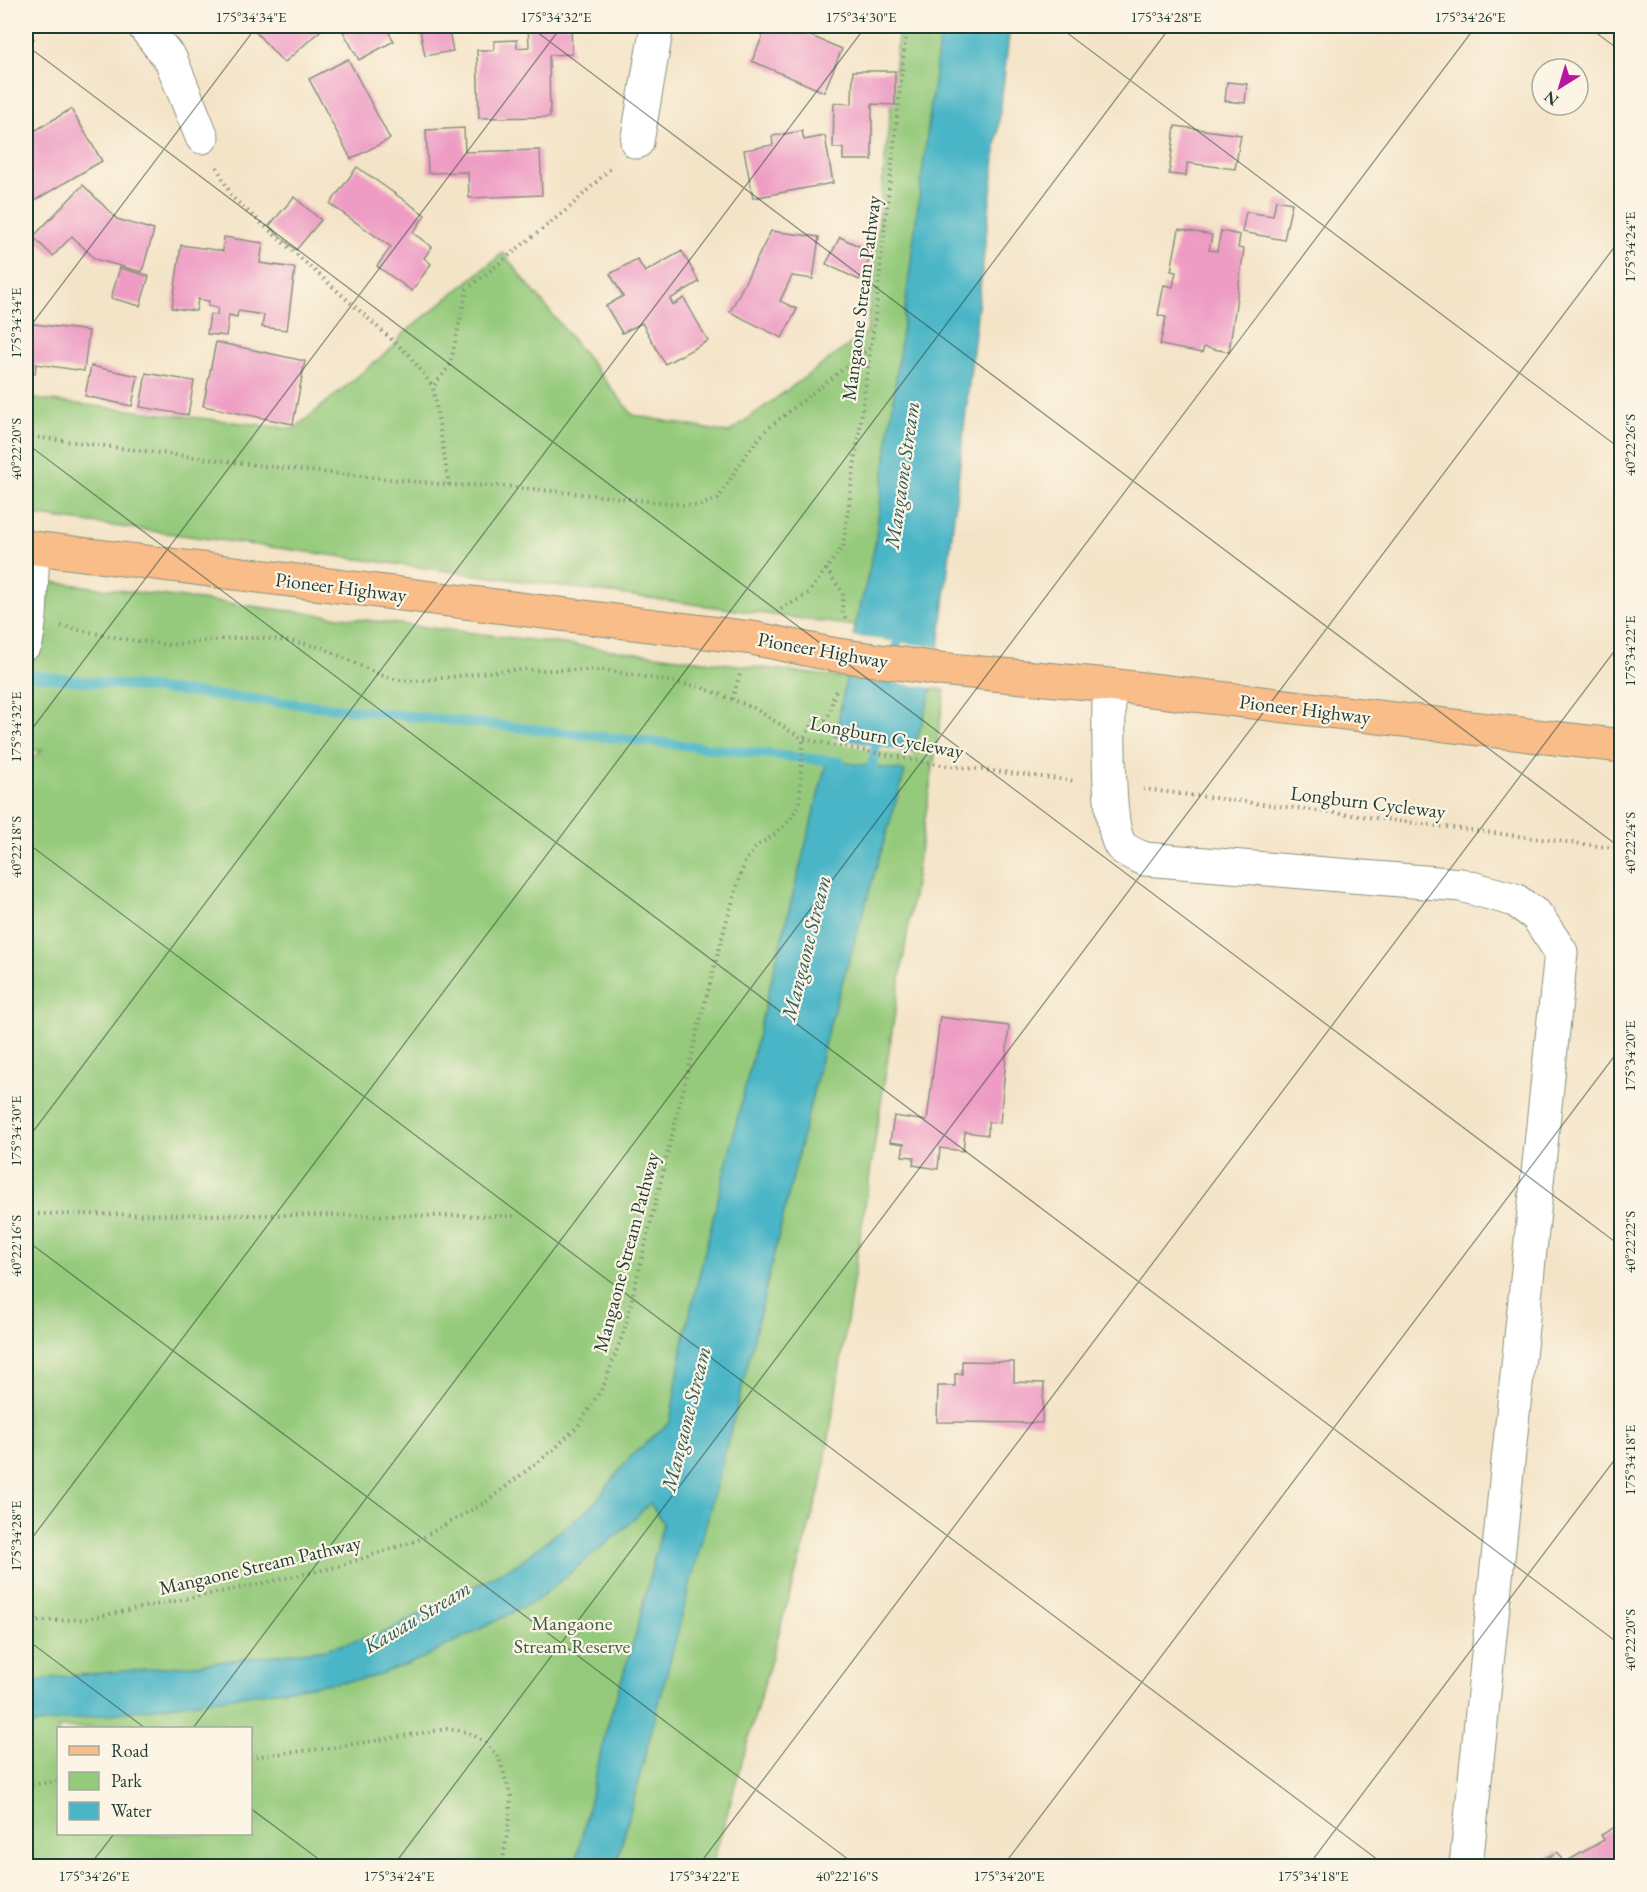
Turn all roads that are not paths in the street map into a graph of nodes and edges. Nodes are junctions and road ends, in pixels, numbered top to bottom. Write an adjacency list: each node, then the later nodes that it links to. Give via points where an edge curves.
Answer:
1 (144, 26): 3 (street, via 171,60)
2 (657, 26): 4 (street)
3 (202, 137)
4 (637, 142)
5 (29, 548): 6 (street, via 30,617); 7 (main road, Pioneer Highway, bridge, via 752,638 939,669)
6 (26, 643)
7 (1109, 685): 8 (main road, Pioneer Highway); 9 (street, via 1113,820 1122,847 1145,859 1461,885 1515,900 1537,916 1561,952)
8 (1622, 746)
9 (1466, 1866)

